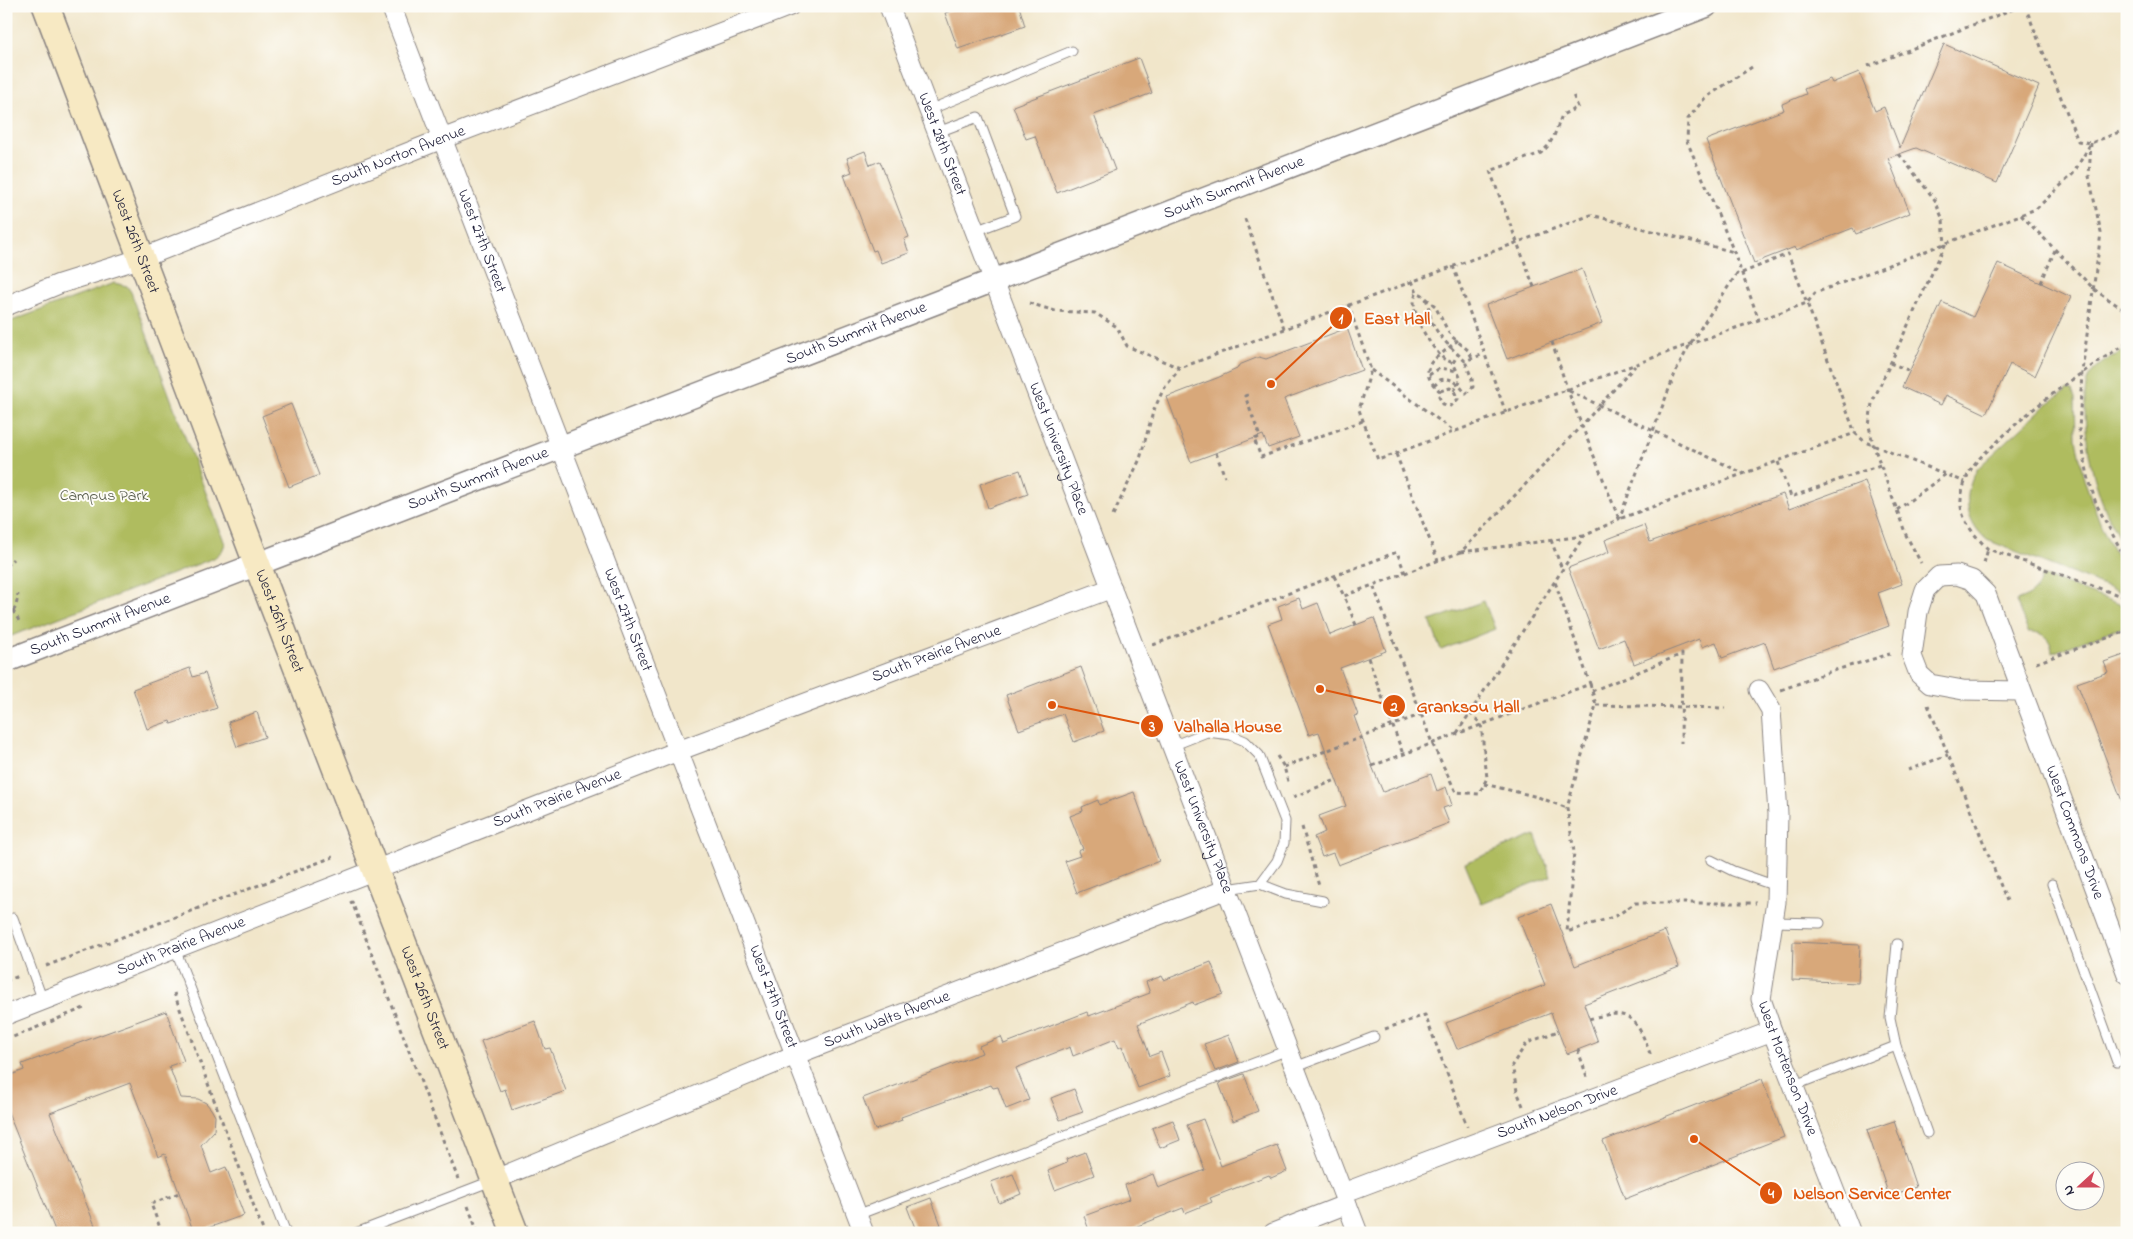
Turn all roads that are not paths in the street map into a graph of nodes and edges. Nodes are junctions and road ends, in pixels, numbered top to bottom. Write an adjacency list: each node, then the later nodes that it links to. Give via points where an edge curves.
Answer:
1 (46, 6): 11 (main road, West 26th Street)
2 (391, 6): 9 (street, West 27th Street)
3 (790, 6): 9 (street, South Norton Avenue)
4 (889, 6): 7 (street, West 28th Street)
5 (1706, 6): 12 (street, South Summit Avenue)
6 (1072, 51): 7 (lane)
7 (929, 110): 8 (street, West 28th Street)
8 (938, 132): 10 (street, West 28th Street); 10 (lane, via 978,117 1015,216)
9 (442, 139): 11 (street, South Norton Avenue); 14 (street, West 27th Street)
10 (975, 231): 12 (street, West 28th Street)
11 (142, 258): 13 (street, South Norton Avenue, via 59,284); 15 (main road, West 26th Street)
12 (994, 280): 14 (street, South Summit Avenue); 16 (street, West University Place)
13 (6, 306)
14 (561, 447): 15 (street, South Summit Avenue); 21 (street, West 27th Street)
15 (257, 564): 17 (street, South Summit Avenue); 23 (main road, West 26th Street)
16 (1112, 588): 20 (street, West University Place); 21 (street, South Prairie Avenue)
17 (6, 661)
18 (1759, 690): 27 (street, West Mortenson Drive, via 1771,710 1778,814)
19 (2020, 691): 19 (street, West Commons Drive, via 1986,594 1972,580 1957,575 1939,576 1925,590 1918,612 1912,656 1919,674 1930,684 1963,690); 34 (street, West Commons Drive)
20 (1172, 746): 24 (lane, via 1207,732 1231,735 1245,741 1260,755 1285,821 1284,843); 26 (street, West University Place)
21 (678, 751): 23 (street, South Prairie Avenue); 41 (street, West 27th Street)
22 (1711, 860): 27 (lane)
23 (375, 870): 33 (street, South Prairie Avenue); 46 (main road, West 26th Street)
24 (1260, 884): 26 (lane); 28 (lane, via 1286,894)
25 (2052, 884): 42 (lane)
26 (1227, 890): 40 (street, West University Place); 41 (street, South Walts Avenue)
27 (1776, 894): 30 (street, West Mortenson Drive)
28 (1323, 901)
29 (13, 918): 35 (lane)
30 (1773, 922): 31 (lane); 37 (street, West Mortenson Drive, via 1761,999)
31 (1820, 923)
32 (1897, 944): 39 (lane, via 1890,1018)
33 (174, 949): 35 (street, South Prairie Avenue); 49 (lane)
34 (2127, 974)
35 (43, 1001): 36 (street, South Prairie Avenue)
36 (6, 1015)
37 (1772, 1031): 44 (street, West Mortenson Drive); 47 (street, South Nelson Drive, via 1529,1122)
38 (1374, 1037): 43 (lane)
39 (1896, 1046): 44 (lane); 45 (lane)
40 (1288, 1050): 43 (street, West University Place); 48 (lane)
41 (795, 1055): 46 (street, South Walts Avenue); 48 (street, West 27th Street)
42 (2117, 1062)
43 (1295, 1067): 47 (street, West University Place)
44 (1795, 1086): 54 (street, West Mortenson Drive)
45 (1927, 1133)
46 (496, 1179): 50 (lane); 51 (main road, West 26th Street)
47 (1345, 1199): 52 (street, South Nelson Drive); 53 (street, West University Place)
48 (860, 1224)
49 (286, 1233)
50 (356, 1233)
51 (516, 1233)
52 (1273, 1233)
53 (1358, 1233)
54 (1851, 1233)

